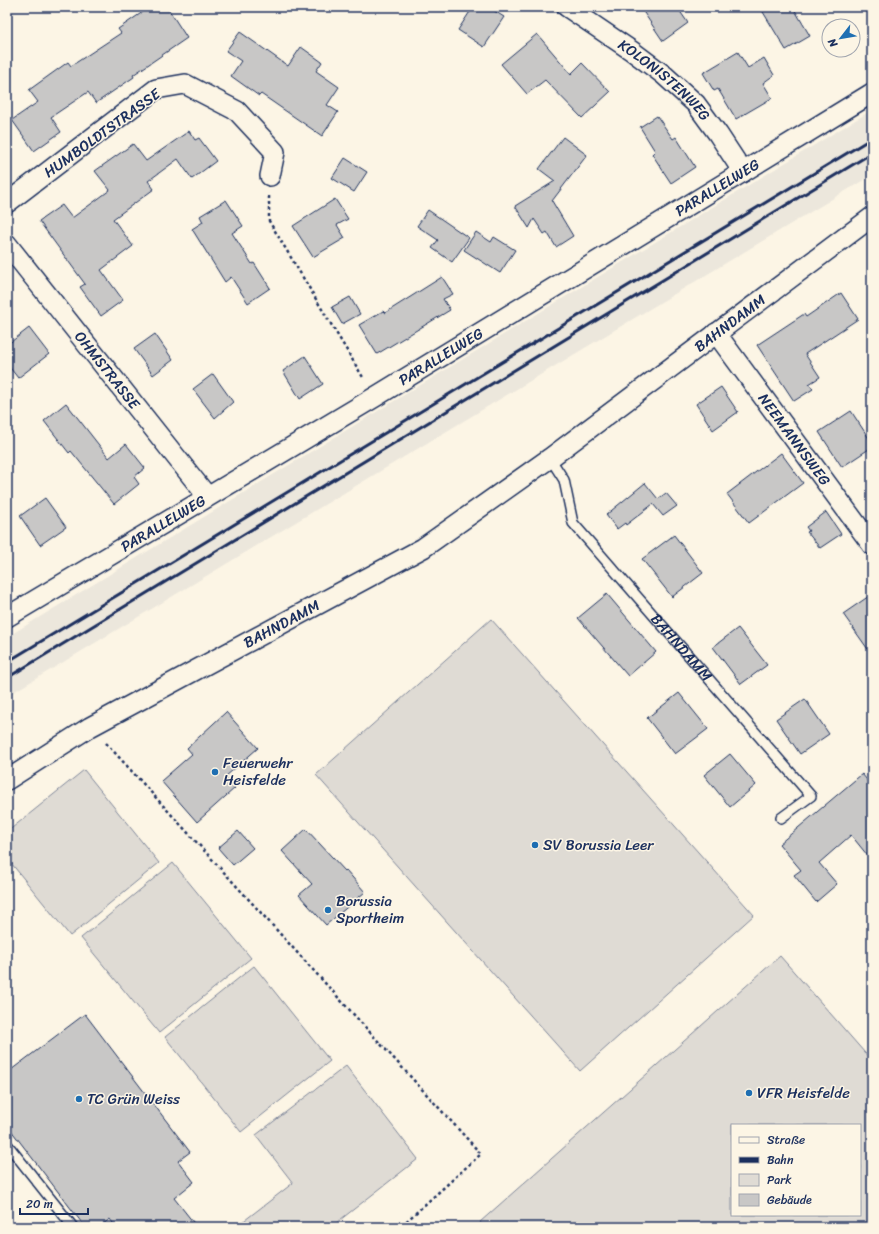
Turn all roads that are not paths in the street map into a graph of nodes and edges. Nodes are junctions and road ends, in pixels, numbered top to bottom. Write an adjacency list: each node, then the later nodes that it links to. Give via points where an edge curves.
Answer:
1 (567, 7): 3 (street, KOLONISTENWEG, via 643,59 696,104)
2 (872, 93): 3 (street, PARALLELWEG)
3 (743, 172): 10 (street, PARALLELWEG, via 375,397)
4 (270, 176): 5 (street, HUMBOLDTSTRASSE, via 275,152 237,111 185,84 156,89)
5 (7, 203)
6 (872, 218): 8 (street, BAHNDAMM)
7 (7, 244): 10 (street, OHMSTRASSE)
8 (716, 333): 9 (street, BAHNDAMM); 11 (street, NEEMANNSWEG)
9 (550, 458): 13 (street, BAHNDAMM, via 422,548 90,727); 14 (lane, BAHNDAMM, via 564,480 573,523 811,796)
10 (207, 496): 12 (street, PARALLELWEG)
11 (872, 545)
12 (7, 617)
13 (7, 780)
14 (781, 818)
15 (7, 1144): 16 (lane)
16 (73, 1227)

